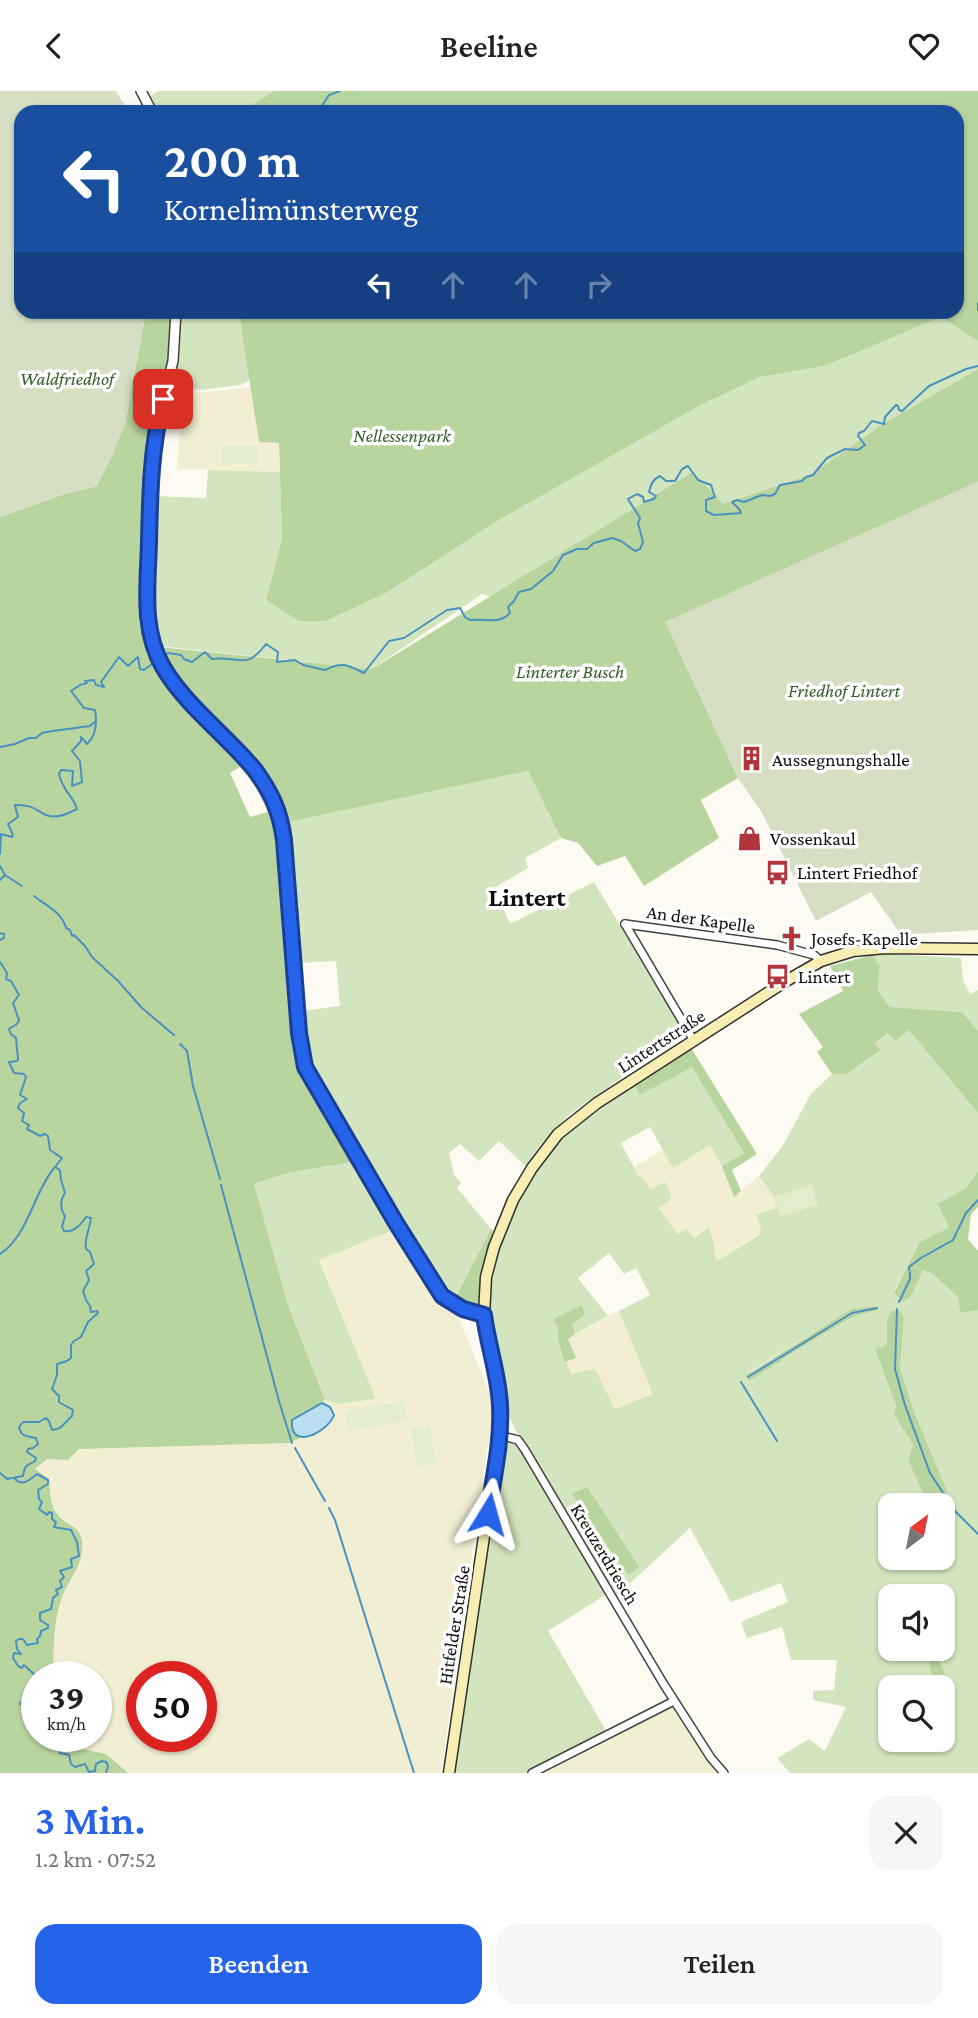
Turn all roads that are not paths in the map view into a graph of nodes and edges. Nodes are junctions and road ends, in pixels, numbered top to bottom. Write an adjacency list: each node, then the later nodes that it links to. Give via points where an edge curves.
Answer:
1 (176, 319): 5 (street, via 173,361 152,453 148,600 155,647 182,693 255,770 279,812 305,1067 442,1296)
2 (978, 949): 3 (main road, Lintertstraße, via 885,948)
3 (821, 961): 4 (main road, Lintertstraße); 4 (street, An der Kapelle, via 777,946 625,924)
4 (694, 1041): 5 (main road, Lintertstraße, via 597,1103 544,1151 513,1200 494,1247 486,1277)
5 (484, 1315): 6 (main road, Hitfelder Straße, via 499,1395)
6 (499, 1435): 7 (street, Kreuzerdriesch, via 518,1440 525,1450); 8 (main road, Hitfelder Straße)
7 (674, 1701): 9 (street); 10 (street, Kreuzerdriesch)
8 (449, 1773)
9 (532, 1773)
10 (724, 1773)

